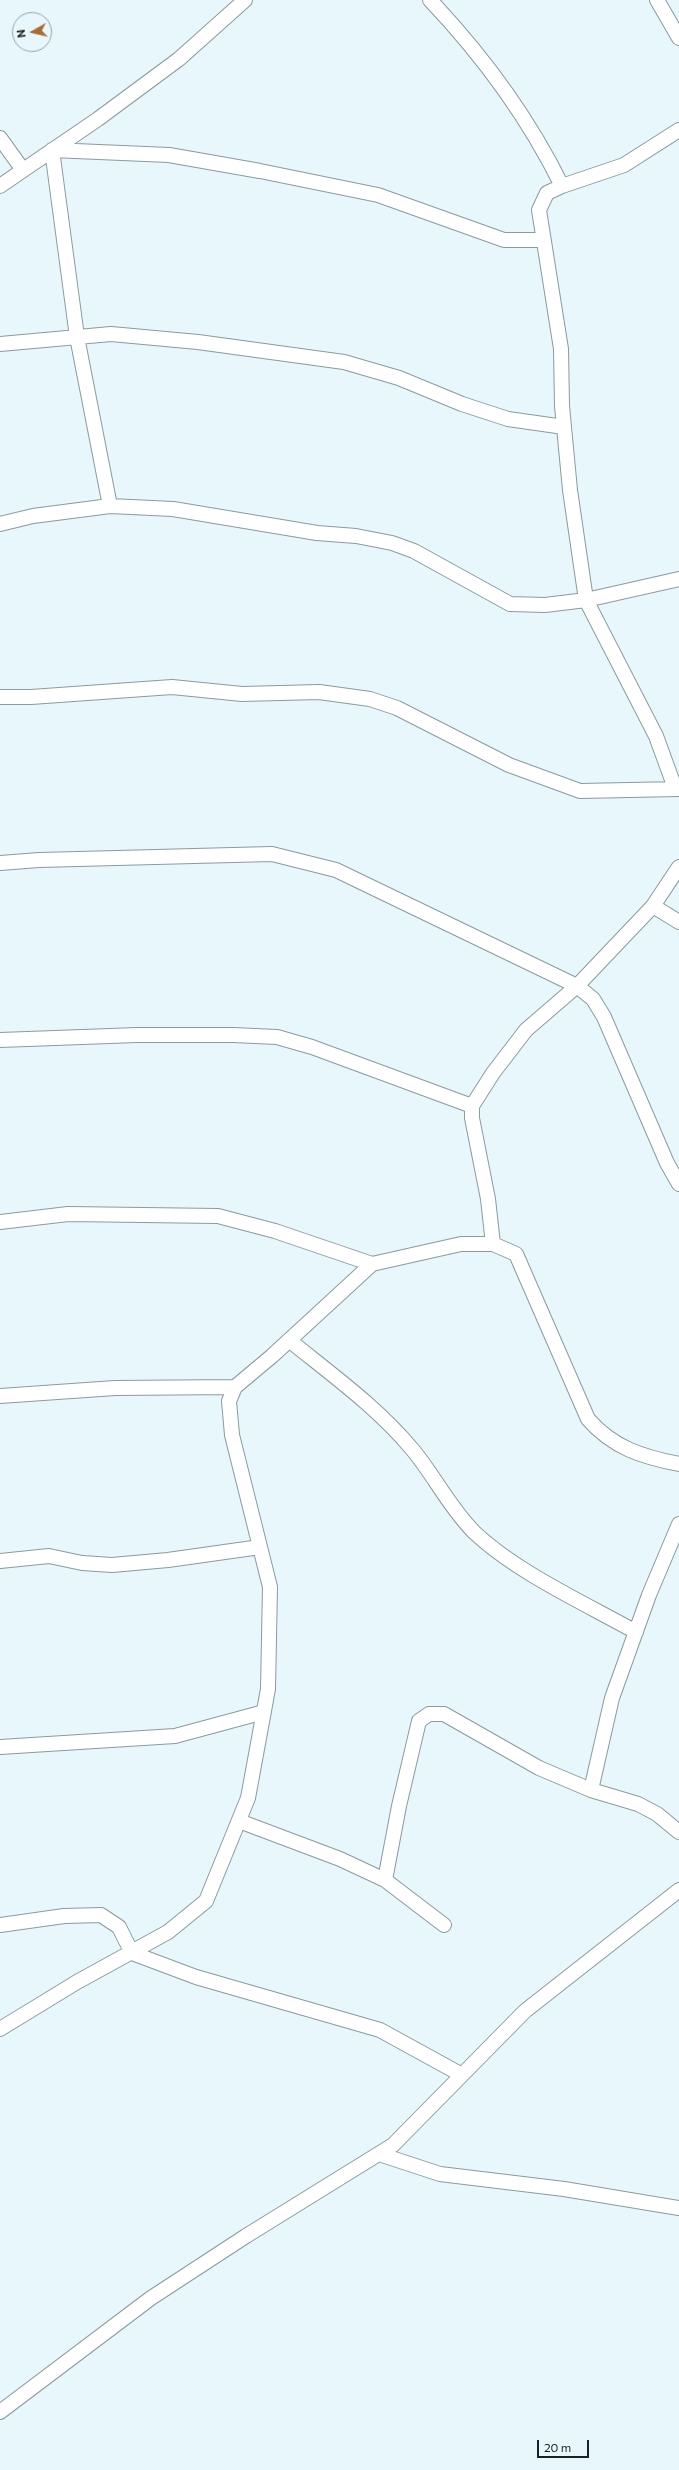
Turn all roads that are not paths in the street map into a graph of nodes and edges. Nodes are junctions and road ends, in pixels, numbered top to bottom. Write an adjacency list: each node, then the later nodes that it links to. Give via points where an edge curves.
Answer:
1 (245, 0): 7 (street, via 179,59)
2 (430, 0): 10 (street, via 504,87 542,146)
3 (657, 0): 4 (street)
4 (679, 38)
5 (679, 130): 10 (street, via 624,165)
6 (0, 138): 8 (street)
7 (52, 150): 8 (street); 11 (street, via 169,155 260,171 378,194 504,240); 12 (street)
8 (23, 170): 9 (street)
9 (0, 186)
10 (562, 186): 11 (street, via 547,193 539,210)
11 (543, 240): 14 (street, via 561,349)
12 (77, 337): 13 (street); 14 (street, via 111,334 198,342 270,354 344,362 399,378 462,404 508,419); 15 (street)
13 (0, 344)
14 (564, 427): 18 (street)
15 (110, 506): 16 (street, via 33,516); 18 (street, via 172,509 392,543 414,551 510,604 545,605)
16 (0, 524)
17 (679, 579): 18 (street)
18 (586, 600): 20 (street, via 656,736)
19 (0, 697): 20 (street, via 172,686 242,694 319,692 370,699 397,708 509,765 580,791)
20 (677, 789)
21 (0, 863): 25 (street, via 272,854 336,870)
22 (679, 867): 23 (street)
23 (653, 906): 24 (street); 25 (street)
24 (679, 922)
25 (577, 986): 27 (street, via 526,1030); 28 (street, via 593,999 604,1017 667,1163)
26 (0, 1040): 27 (street, via 137,1035 277,1037 312,1047)
27 (472, 1106): 30 (street)
28 (679, 1184)
29 (0, 1222): 31 (street, via 68,1214 218,1216 275,1231)
30 (493, 1244): 31 (street, via 461,1244); 35 (street, via 516,1254 588,1419 600,1433 619,1447 653,1459)
31 (372, 1264): 32 (street)
32 (289, 1340): 33 (street); 39 (street, via 379,1413 413,1450 441,1492 473,1531 505,1558)
33 (235, 1387): 34 (street, via 115,1388); 37 (street, via 229,1401 232,1435)
34 (0, 1396)
35 (679, 1464)
36 (679, 1524): 39 (street)
37 (260, 1547): 38 (street, via 112,1565 82,1563 48,1556); 40 (street, via 270,1587 268,1689)
38 (0, 1561)
39 (636, 1632): 42 (street, via 612,1698)
40 (264, 1712): 41 (street, via 176,1736); 43 (street, via 248,1798)
41 (0, 1747)
42 (591, 1790): 44 (street, via 638,1804 657,1814); 45 (street, via 539,1768 444,1714 429,1714 419,1721)
43 (239, 1821): 45 (street, via 340,1859); 49 (street, via 206,1901 168,1932)
44 (679, 1832)
45 (385, 1880): 48 (street)
46 (679, 1890): 51 (street, via 525,2011)
47 (0, 1925): 49 (street, via 64,1916 101,1915 119,1927)
48 (444, 1925)
49 (132, 1953): 50 (street, via 77,1982); 51 (street, via 196,1977 380,2030)
50 (0, 2029)
51 (462, 2075): 52 (street, via 392,2145)
52 (379, 2154): 53 (street, via 440,2174 564,2189); 54 (street, via 151,2298)
53 (679, 2208)
54 (0, 2412)

